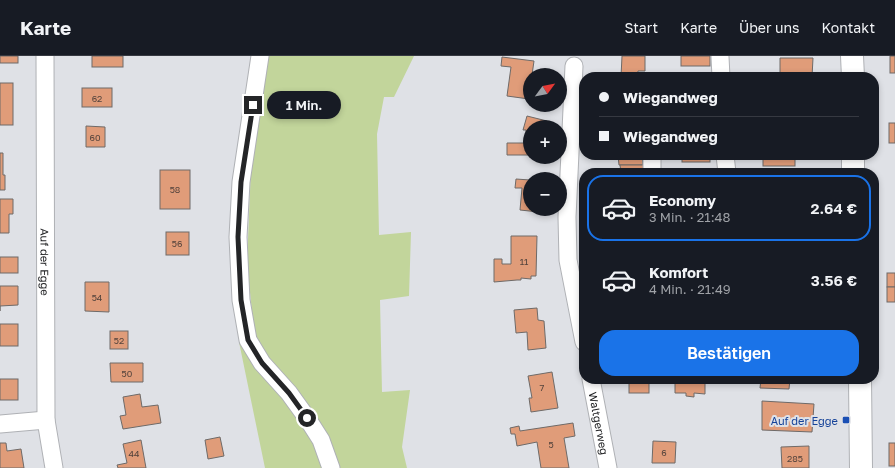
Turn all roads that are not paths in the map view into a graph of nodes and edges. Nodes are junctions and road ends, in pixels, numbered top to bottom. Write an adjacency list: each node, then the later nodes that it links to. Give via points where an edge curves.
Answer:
1 (44, 56): 11 (street, Auf der Egge)
2 (260, 56): 14 (street, via 241,182 238,237 241,300 248,340 262,363 307,418 321,440)
3 (852, 56): 7 (main road)
4 (720, 57): 6 (street)
5 (574, 66): 8 (street, via 567,217 568,260)
6 (721, 72)
7 (852, 72)
8 (579, 316)
9 (592, 384): 15 (street, Waltgerweg)
10 (860, 384): 16 (main road)
11 (46, 420): 12 (street); 13 (street, Auf der Egge)
12 (0, 424)
13 (54, 468)
14 (331, 468)
15 (608, 468)
16 (861, 468)

